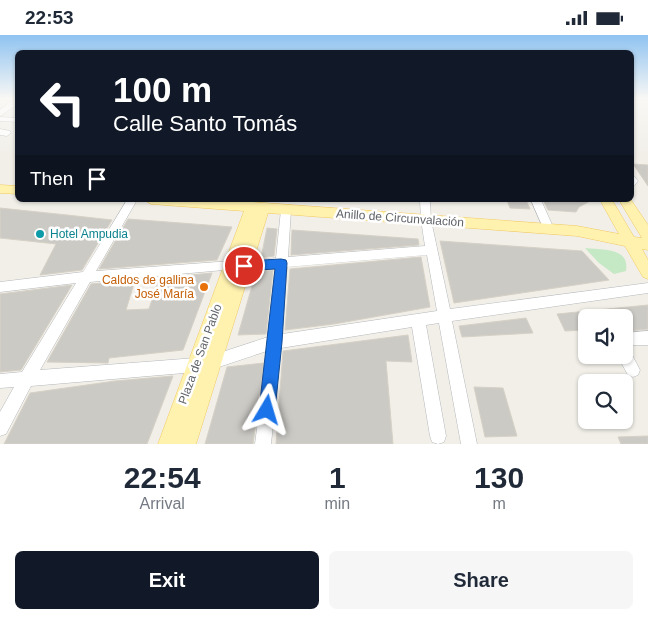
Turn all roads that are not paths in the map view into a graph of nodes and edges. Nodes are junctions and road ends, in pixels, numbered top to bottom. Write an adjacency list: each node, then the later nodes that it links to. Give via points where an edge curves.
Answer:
1 (0, 119): 2 (street)
2 (14, 120): 3 (street)
3 (2, 131)
4 (0, 189): 5 (main road)
5 (15, 190)
6 (131, 202): 23 (street)
7 (178, 202): 12 (main road, Anillo de Circunvalación)
8 (425, 202): 14 (street)
9 (537, 202): 15 (street)
10 (607, 202): 17 (main road)
11 (626, 202): 16 (main road)
12 (257, 208): 13 (main road, Anillo de Circunvalación); 21 (main road)
13 (286, 210): 14 (main road, Anillo de Circunvalación); 20 (street)
14 (426, 221): 15 (main road, Anillo de Circunvalación); 19 (street)
15 (549, 229): 17 (main road, Anillo de Circunvalación)
16 (648, 236)
17 (629, 241): 18 (main road, Anillo de Circunvalación); 22 (main road)
18 (648, 245)
19 (432, 250): 20 (street); 26 (street)
20 (281, 263): 21 (street); 30 (street)
21 (238, 266): 23 (street); 31 (main road); 33 (main road, Plaza de San Pablo)
22 (648, 273)
23 (86, 277): 24 (street); 35 (street)
24 (0, 287)
25 (648, 287): 26 (street)
26 (444, 315): 27 (street); 42 (street)
27 (418, 320): 30 (street); 38 (street)
28 (648, 337): 29 (street)
29 (633, 338)
30 (275, 342): 31 (street); 41 (street)
31 (214, 361): 33 (street); 40 (main road)
32 (630, 364): 34 (street)
33 (196, 365): 35 (street); 39 (main road, Plaza de San Pablo)
34 (633, 370)
35 (27, 378): 36 (street); 37 (street)
36 (0, 381)
37 (0, 428)
38 (438, 435)
39 (168, 444)
40 (186, 444)
41 (262, 444)
42 (469, 444)

